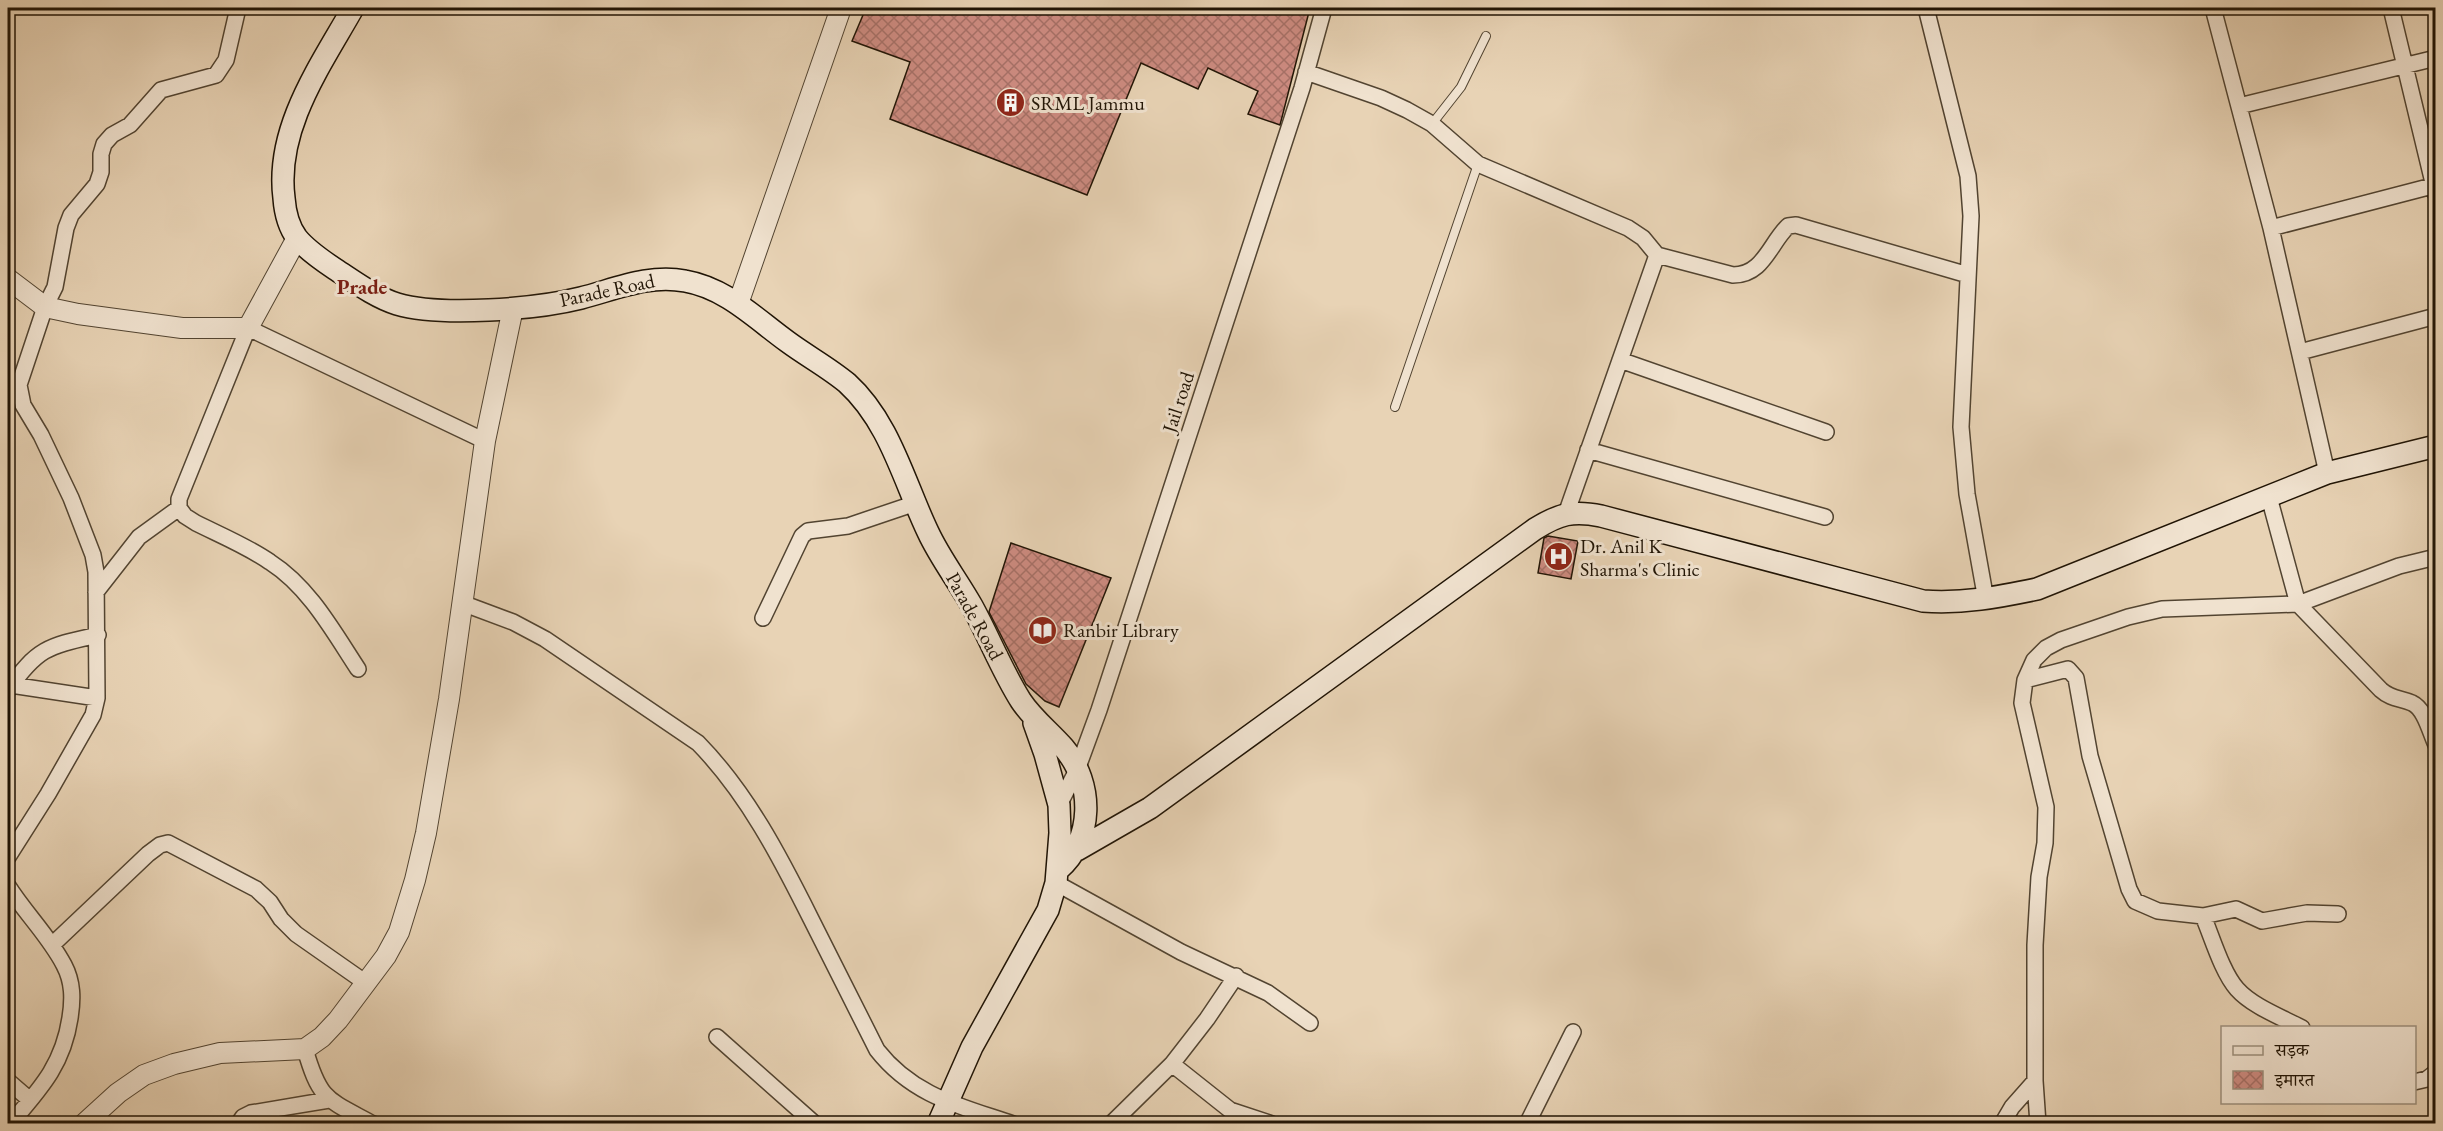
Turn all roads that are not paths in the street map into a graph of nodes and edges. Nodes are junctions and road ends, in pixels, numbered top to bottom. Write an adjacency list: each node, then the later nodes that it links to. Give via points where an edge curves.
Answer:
1 (238, 8): 22 (street, via 226,60 216,75 161,90 130,125 104,144 97,184 70,215 55,287)
2 (353, 8): 17 (main road, Parade Road, via 288,133 281,167 283,194 287,219)
3 (841, 8): 21 (street)
4 (1324, 8): 11 (street, Jail road)
5 (1926, 8): 19 (street, via 1968,176)
6 (2213, 8): 12 (street)
7 (2391, 8): 10 (street)
8 (1486, 36): 13 (lane, via 1461,87)
9 (2436, 58): 10 (street)
10 (2405, 65): 12 (street); 15 (street)
11 (1306, 72): 13 (street, via 1381,98); 52 (street, Jail road)
12 (2239, 106): 16 (street)
13 (1432, 124): 14 (street)
14 (1478, 164): 18 (street, via 1628,228); 28 (lane)
15 (2435, 189): 16 (street)
16 (2271, 228): 26 (street)
17 (297, 238): 23 (main road, Parade Road, via 362,287 392,302 428,310); 25 (street)
18 (1657, 255): 19 (street, via 1743,275 1756,269 1788,226 1796,225); 27 (street)
19 (1968, 275): 41 (street, via 1961,427 1967,494)
20 (8, 279): 22 (street)
21 (738, 304): 23 (main road, Parade Road, via 715,290 663,278 578,299); 35 (main road, Parade Road, via 863,399 893,450)
22 (45, 307): 25 (street, via 182,328); 40 (street, via 19,394 83,526 93,555)
23 (513, 308): 30 (street)
24 (2436, 316): 26 (street)
25 (248, 328): 30 (street); 36 (street, via 179,499)
26 (2300, 352): 33 (street)
27 (1620, 360): 29 (street); 32 (street)
28 (1395, 407)
29 (1827, 432)
30 (484, 441): 42 (street)
31 (2436, 446): 33 (main road)
32 (1588, 450): 37 (street); 38 (street)
33 (2327, 473): 34 (main road)
34 (2269, 497): 41 (main road, via 2037,589); 43 (street)
35 (916, 503): 44 (street, via 857,524 808,531); 50 (main road, Parade Road, via 929,534)
36 (179, 508): 40 (street, via 139,537); 46 (street, via 196,523 282,571 308,597)
37 (1566, 513): 41 (main road, via 1601,516 1923,601); 54 (main road, via 1526,536 1150,808)
38 (1825, 517)
39 (2436, 557): 43 (street, via 2399,566)
40 (96, 592): 45 (street)
41 (1986, 600)
42 (462, 603): 62 (street, via 446,722 415,880 399,932); 75 (street, via 545,639 681,730 716,762 748,805 785,867 877,1050 912,1084)
43 (2298, 604): 47 (street, via 2162,609 2128,617 2046,648 2034,660); 51 (street, via 2381,690 2417,707)
44 (762, 618)
45 (98, 635): 48 (street, via 52,645 20,671); 49 (street)
46 (358, 669)
47 (2025, 680): 59 (street, via 2068,669 2076,678 2090,756 2135,901 2157,911); 70 (street, via 2022,703 2047,822 2035,945)
48 (9, 688): 49 (street)
49 (98, 698): 55 (street, via 88,728)
50 (1032, 717): 52 (main road, via 1064,748); 53 (main road)
51 (2436, 745)
52 (1077, 770): 53 (street, Jail road); 54 (main road, via 1087,811)
53 (1059, 805): 56 (main road)
54 (1077, 849): 56 (main road)
55 (8, 856)
56 (1057, 876): 61 (street, via 1181,952); 75 (main road, via 1048,909 991,1010 958,1082)
57 (8, 886): 60 (street)
58 (2338, 914): 59 (street, via 2307,913 2262,921 2236,909)
59 (2203, 916): 64 (street, via 2237,989)
60 (52, 945): 62 (street, via 148,854 168,843 256,889 297,934); 73 (street, via 72,984 72,1009 61,1056)
61 (1236, 976): 63 (street, via 1283,1002); 68 (street)
62 (366, 983): 67 (street, via 330,1029)
63 (1310, 1023)
64 (2298, 1026)
65 (1573, 1032): 85 (street)
66 (717, 1037): 80 (street)
67 (305, 1049): 74 (street, via 314,1079); 77 (street, via 220,1053 174,1064 144,1075)
68 (1172, 1064): 83 (street); 84 (street, via 1230,1110)
69 (2436, 1072): 72 (street)
70 (2035, 1081): 86 (street); 87 (street)
71 (8, 1082): 73 (street)
72 (2416, 1082)
73 (30, 1100): 76 (street)
74 (328, 1100): 78 (street, via 251,1113); 79 (street)
75 (951, 1110): 81 (main road); 82 (street)
76 (10, 1124)
77 (84, 1124)
78 (238, 1124)
79 (373, 1124)
80 (815, 1124)
81 (938, 1124)
82 (1013, 1124)
83 (1111, 1124)
84 (1272, 1124)
85 (1527, 1124)
86 (2002, 1124)
87 (2038, 1124)

